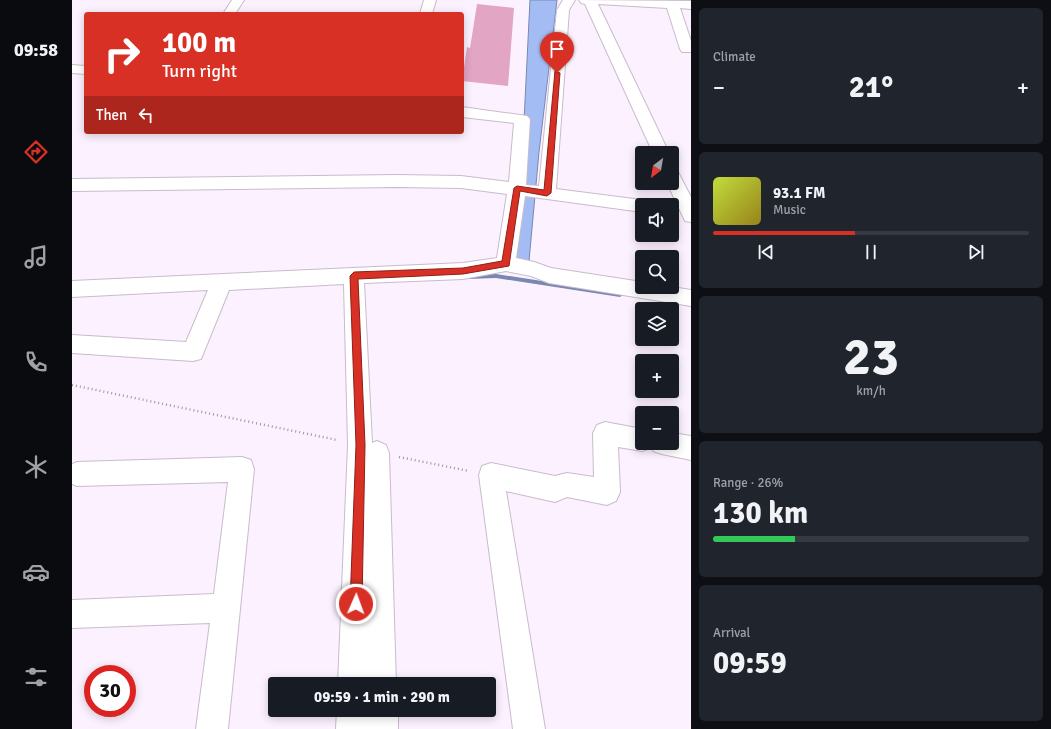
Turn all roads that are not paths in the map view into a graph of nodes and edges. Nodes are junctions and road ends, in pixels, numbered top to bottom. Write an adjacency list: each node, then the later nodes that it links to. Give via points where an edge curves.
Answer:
1 (238, 0): 8 (street)
2 (430, 0): 9 (street)
3 (569, 0): 18 (street, via 563,10)
4 (585, 0): 5 (street)
5 (590, 0): 6 (street); 14 (street)
6 (672, 4): 7 (street); 10 (street)
7 (691, 5)
8 (230, 12)
9 (427, 12)
10 (688, 49)
11 (72, 68): 12 (street)
12 (84, 70)
13 (464, 112): 16 (street, via 522,119)
14 (658, 146)
15 (72, 185): 16 (street, via 397,181 461,182)
16 (517, 188): 18 (street); 21 (street)
17 (677, 190): 20 (street)
18 (545, 193): 19 (street)
19 (635, 205)
20 (686, 213)
21 (506, 264): 22 (street, via 463,271); 25 (street, via 534,269 549,275)
22 (354, 276): 23 (street); 30 (street)
23 (222, 282): 24 (street); 26 (street, via 193,352)
24 (72, 289)
25 (691, 298)
26 (72, 344)
27 (635, 439): 41 (street, via 605,433 607,492 567,485 555,489 491,475)
28 (679, 446): 29 (street)
29 (691, 448)
30 (369, 449): 34 (street); 35 (street)
31 (77, 474): 32 (street, via 242,469)
32 (226, 608): 33 (street); 38 (street)
33 (72, 614)
34 (353, 677)
35 (381, 677)
36 (353, 717): 39 (street)
37 (382, 717): 40 (street)
38 (212, 729)
39 (352, 729)
40 (382, 729)
41 (529, 729)

